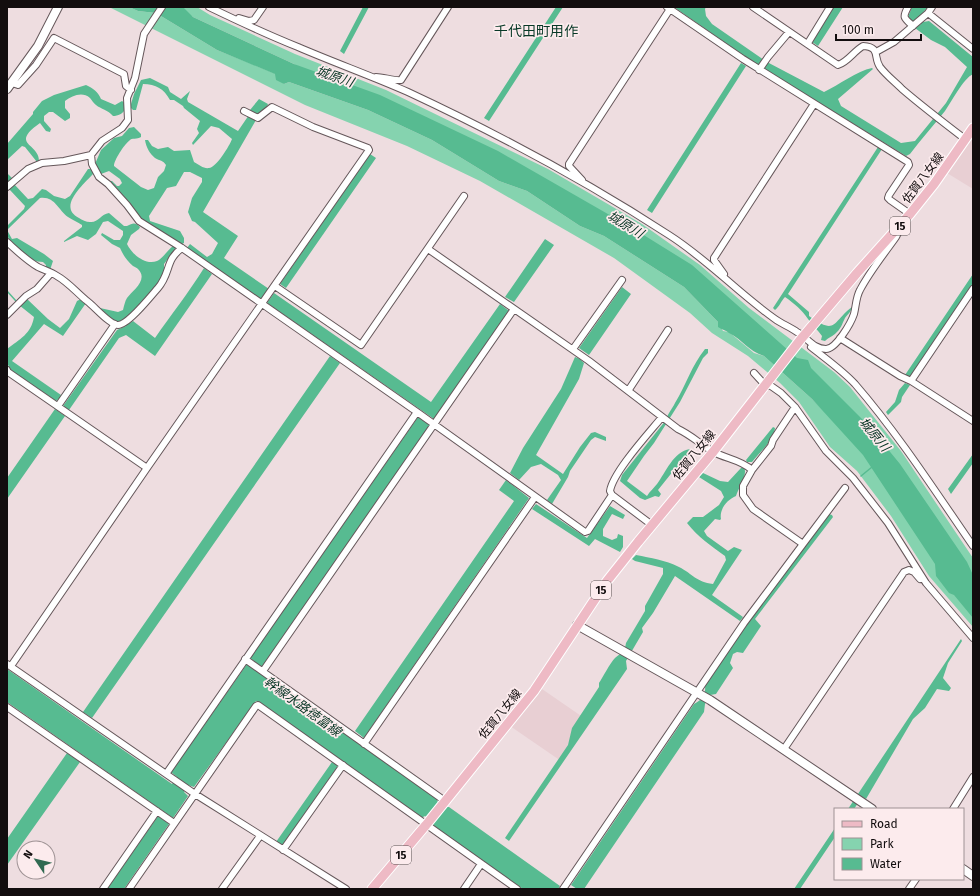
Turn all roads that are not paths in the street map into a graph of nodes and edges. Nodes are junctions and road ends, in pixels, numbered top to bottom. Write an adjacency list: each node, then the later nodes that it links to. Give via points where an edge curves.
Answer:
1 (58, 7): 21 (street, via 38,46)
2 (162, 7): 22 (street, via 144,34)
3 (209, 7): 13 (street)
4 (263, 7): 13 (street, via 254,20)
5 (448, 7): 20 (street, via 401,80)
6 (753, 7): 15 (street)
7 (822, 7): 11 (street)
8 (908, 7): 14 (street, via 904,18)
9 (932, 7): 12 (street)
10 (668, 8): 19 (street); 28 (street, via 569,164)
11 (829, 9): 16 (street)
12 (928, 13): 14 (street); 17 (street)
13 (230, 17): 20 (street, via 298,48)
14 (913, 26): 18 (street, via 894,42)
15 (789, 32): 16 (street); 19 (street)
16 (808, 43): 18 (street, via 838,65 863,46 869,46)
17 (973, 50)
18 (876, 52): 26 (street, via 880,67 895,83)
19 (762, 66): 23 (street)
20 (370, 76): 28 (street, via 492,132)
21 (10, 86): 22 (street, via 18,85 36,65 54,38 124,74 126,86)
22 (131, 90): 27 (street, via 128,98 128,120)
23 (814, 104): 31 (street, via 908,162 909,165 888,198); 37 (street, via 714,258)
24 (244, 111): 39 (street, via 258,118 272,107 369,150)
25 (973, 128): 26 (main road, 佐賀八女線 / 15)
26 (965, 139): 31 (main road, 佐賀八女線 / 15)
27 (91, 155): 29 (street, via 42,163 28,169); 34 (street, via 92,164 99,177 113,189 139,222)
28 (583, 183): 37 (street, via 680,241)
29 (10, 185)
30 (464, 196): 35 (street)
31 (910, 214): 32 (main road, 佐賀八女線 / 15)
32 (902, 224): 46 (main road, 佐賀八女線 / 15); 47 (street, via 858,293 853,316)
33 (7, 242): 36 (street, via 23,257)
34 (182, 248): 41 (street); 44 (street, via 170,260 163,283 146,303 126,321 119,325)
35 (428, 249): 39 (street, via 361,345); 42 (street)
36 (51, 273): 43 (street); 44 (street, via 64,280)
37 (725, 278): 46 (street, via 753,303 788,328 798,332)
38 (622, 280): 48 (street)
39 (275, 286): 41 (street)
40 (973, 289): 51 (street)
41 (262, 304): 56 (street); 61 (street)
42 (514, 309): 48 (street); 59 (street)
43 (7, 315)
44 (115, 324): 55 (street)
45 (668, 330): 53 (street)
46 (802, 338): 47 (street, via 824,349 832,348); 52 (main road, 佐賀八女線 / 15); 68 (street, via 854,384 905,447)
47 (840, 338): 51 (street)
48 (573, 349): 53 (street)
49 (7, 370): 55 (street)
50 (754, 373): 52 (street)
51 (911, 381): 58 (street)
52 (766, 383): 54 (street); 60 (main road, 佐賀八女線 / 15)
53 (628, 391): 57 (street)
54 (795, 407): 62 (street, via 771,446); 69 (street, via 826,451 853,478 888,523)
55 (62, 409): 61 (street)
56 (417, 412): 59 (street); 72 (street)
57 (665, 419): 60 (street); 64 (street, via 620,470 611,485)
58 (973, 421)
59 (434, 424): 65 (street, via 526,488); 74 (street)
60 (713, 452): 62 (street, via 744,464); 66 (main road, 佐賀八女線 / 15)
61 (147, 468): 73 (street)
62 (752, 470): 67 (street, via 743,486 743,495 753,509)
63 (845, 488): 67 (street)
64 (612, 495): 65 (street, via 585,532); 66 (street)
65 (535, 497): 77 (street)
66 (652, 525): 70 (main road, 佐賀八女線 / 15)
67 (803, 544): 75 (street, via 744,623)
68 (973, 546)
69 (926, 583): 71 (street); 78 (street, via 914,572 904,572)
70 (577, 625): 75 (street); 83 (main road, 佐賀八女線 / 15, via 534,691)
71 (973, 638)
72 (245, 659): 74 (street); 80 (street)
73 (9, 665): 80 (street)
74 (263, 671): 77 (street)
75 (699, 693): 78 (street); 102 (street)
76 (7, 707): 86 (street)
77 (364, 744): 83 (street)
78 (784, 749): 84 (street)
79 (343, 765): 82 (street, via 258,705); 88 (street); 90 (street)
80 (166, 774): 82 (street)
81 (973, 776): 85 (street)
82 (195, 794): 87 (street); 89 (street)
83 (444, 802): 88 (main road, 15)
84 (871, 808)
85 (953, 808)
86 (157, 811): 87 (street); 95 (street)
87 (174, 823): 96 (street)
88 (428, 823): 91 (street); 99 (main road, 15)
89 (260, 836): 90 (street); 97 (street)
90 (283, 850): 98 (street)
91 (481, 864): 100 (street); 101 (street)
92 (964, 870): 93 (street)
93 (973, 876)
94 (915, 880): 103 (street)
95 (103, 889)
96 (129, 889)
97 (222, 889)
98 (346, 889)
99 (372, 889)
100 (464, 889)
101 (516, 889)
102 (563, 889)
103 (909, 889)

